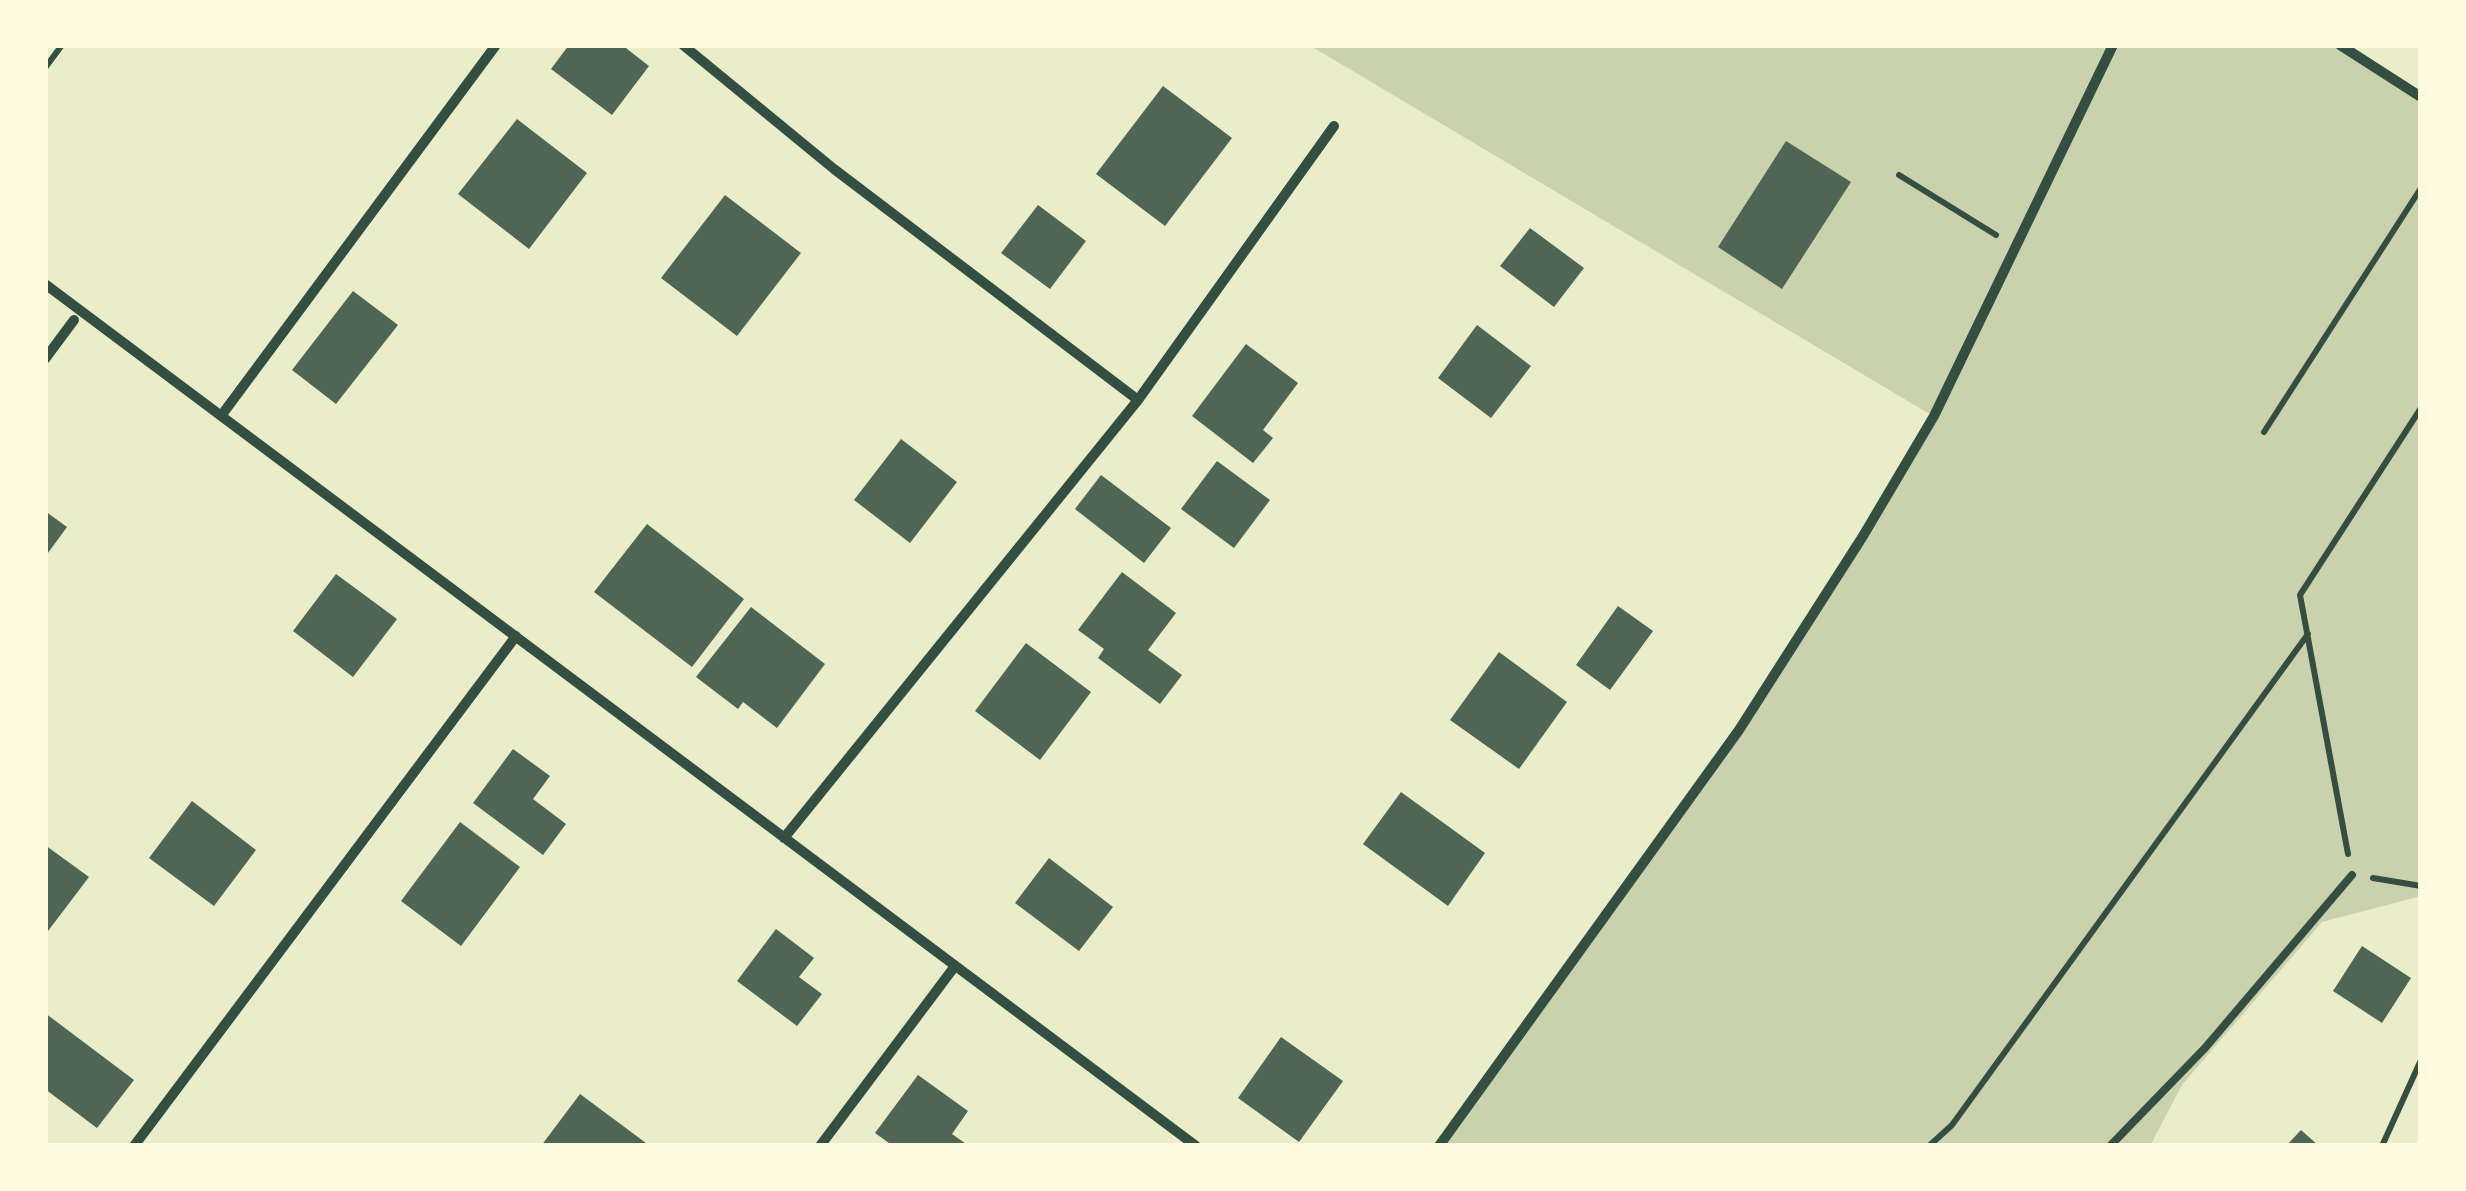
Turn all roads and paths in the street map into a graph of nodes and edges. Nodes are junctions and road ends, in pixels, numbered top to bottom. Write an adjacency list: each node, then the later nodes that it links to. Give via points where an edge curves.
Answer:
1 (62, 45): 6 (path)
2 (496, 45): 17 (street)
3 (683, 45): 15 (street)
4 (2113, 45): 11 (street)
5 (2340, 45): 7 (street)
6 (45, 68)
7 (2421, 97)
8 (1334, 126): 15 (street)
9 (1899, 175): 11 (path)
10 (2421, 188): 18 (path)
11 (2015, 247): 29 (street, via 1934,416 1739,730)
12 (45, 284): 17 (street)
13 (74, 320): 14 (street)
14 (45, 358)
15 (1138, 400): 21 (street)
16 (2421, 408): 19 (path, via 2300,595)
17 (221, 416): 20 (street)
18 (2264, 432)
19 (2308, 634): 22 (path); 30 (path, via 1952,1125)
20 (516, 636): 21 (street); 26 (street)
21 (784, 838): 24 (street)
22 (2352, 875): 23 (path); 31 (lane, via 2205,1048)
23 (2421, 886)
24 (956, 966): 27 (street); 28 (street)
25 (2421, 1060): 32 (path)
26 (134, 1146)
27 (820, 1146)
28 (1196, 1146)
29 (1439, 1146)
30 (1929, 1146)
31 (2110, 1146)
32 (2382, 1146)

